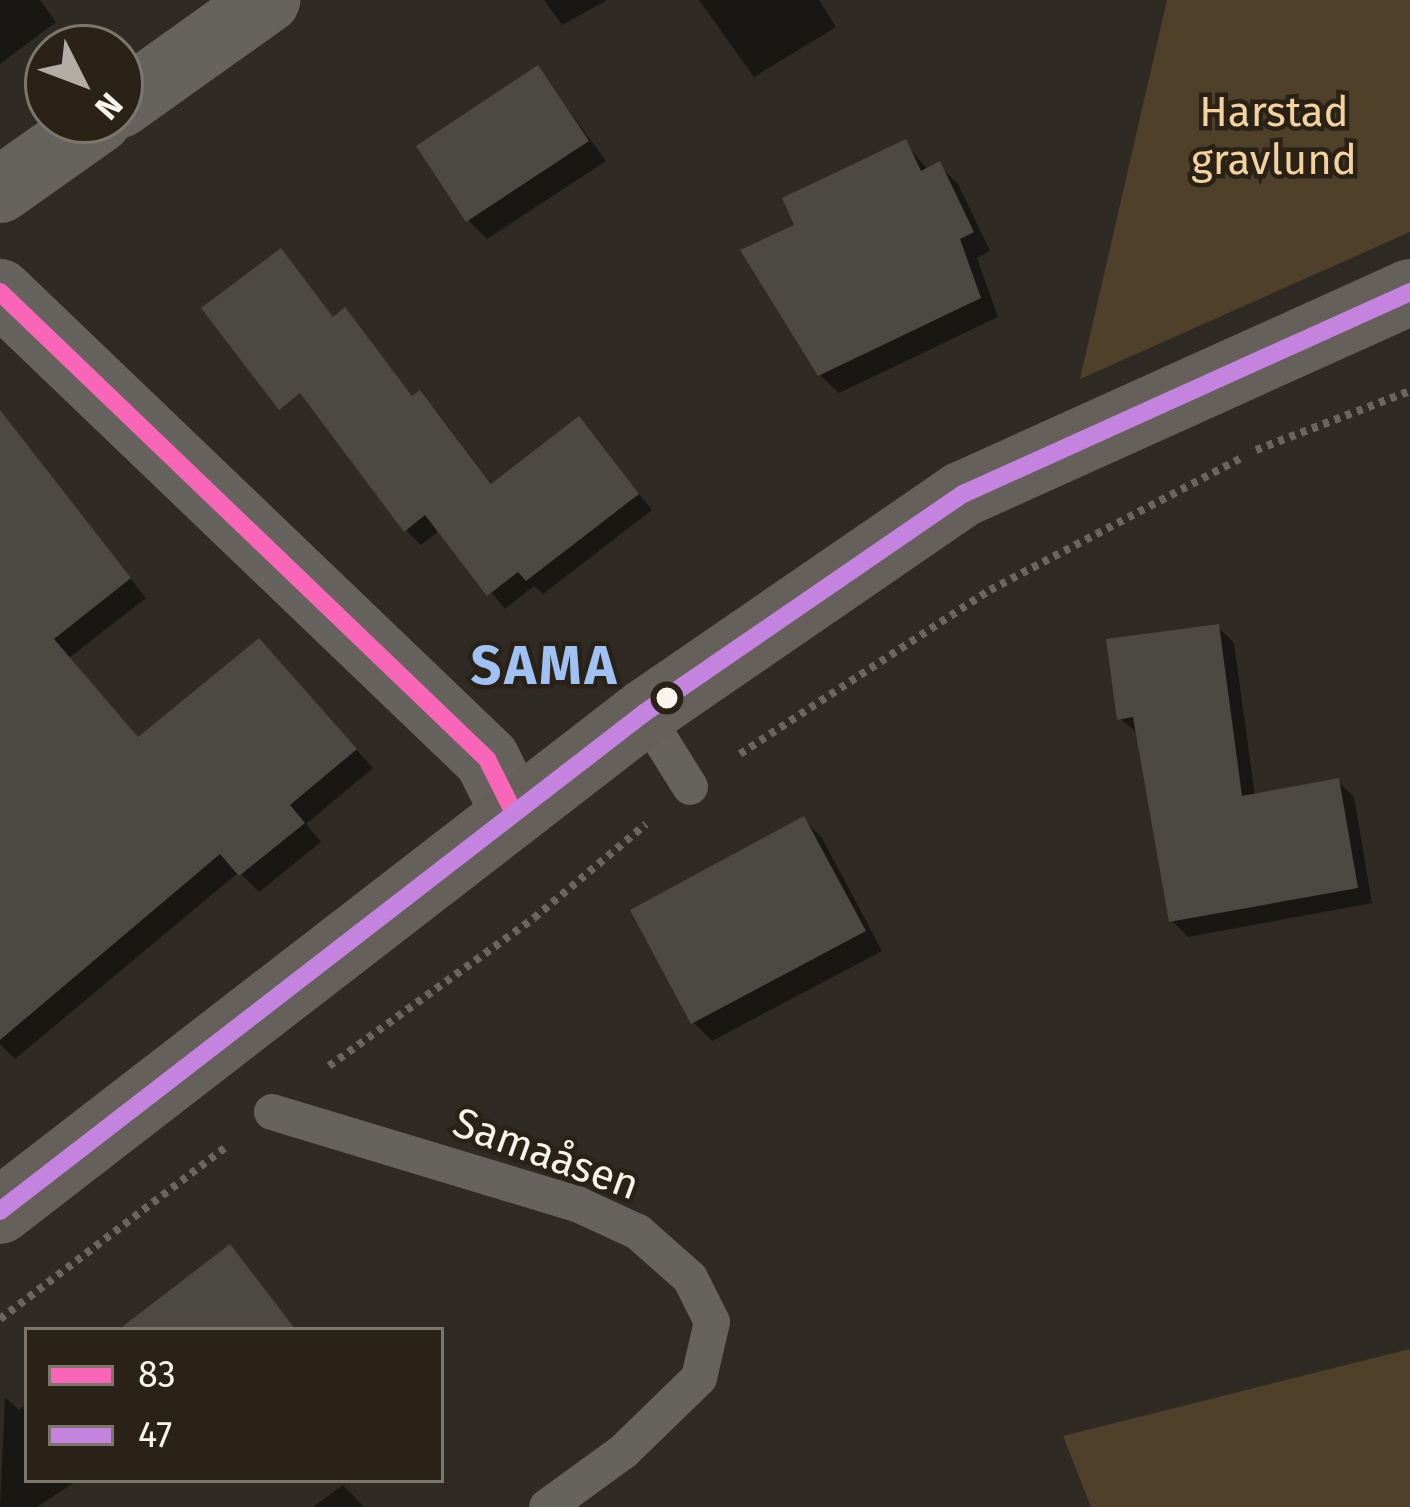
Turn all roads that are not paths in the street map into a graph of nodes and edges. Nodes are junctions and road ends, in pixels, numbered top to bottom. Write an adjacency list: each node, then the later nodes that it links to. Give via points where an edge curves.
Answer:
1 (267, 0): 2 (street)
2 (144, 88)
3 (64, 144): 4 (street)
4 (0, 190)
5 (0, 292): 9 (street, via 487,759)
6 (1410, 292): 7 (highway, via 963,494)
7 (644, 713): 8 (lane); 9 (highway)
8 (691, 787)
9 (514, 813): 11 (highway)
10 (272, 1112): 12 (lane, Samaåsen, via 577,1204 638,1232 690,1278 712,1322 699,1378 624,1451)
11 (0, 1211)
12 (548, 1507)

